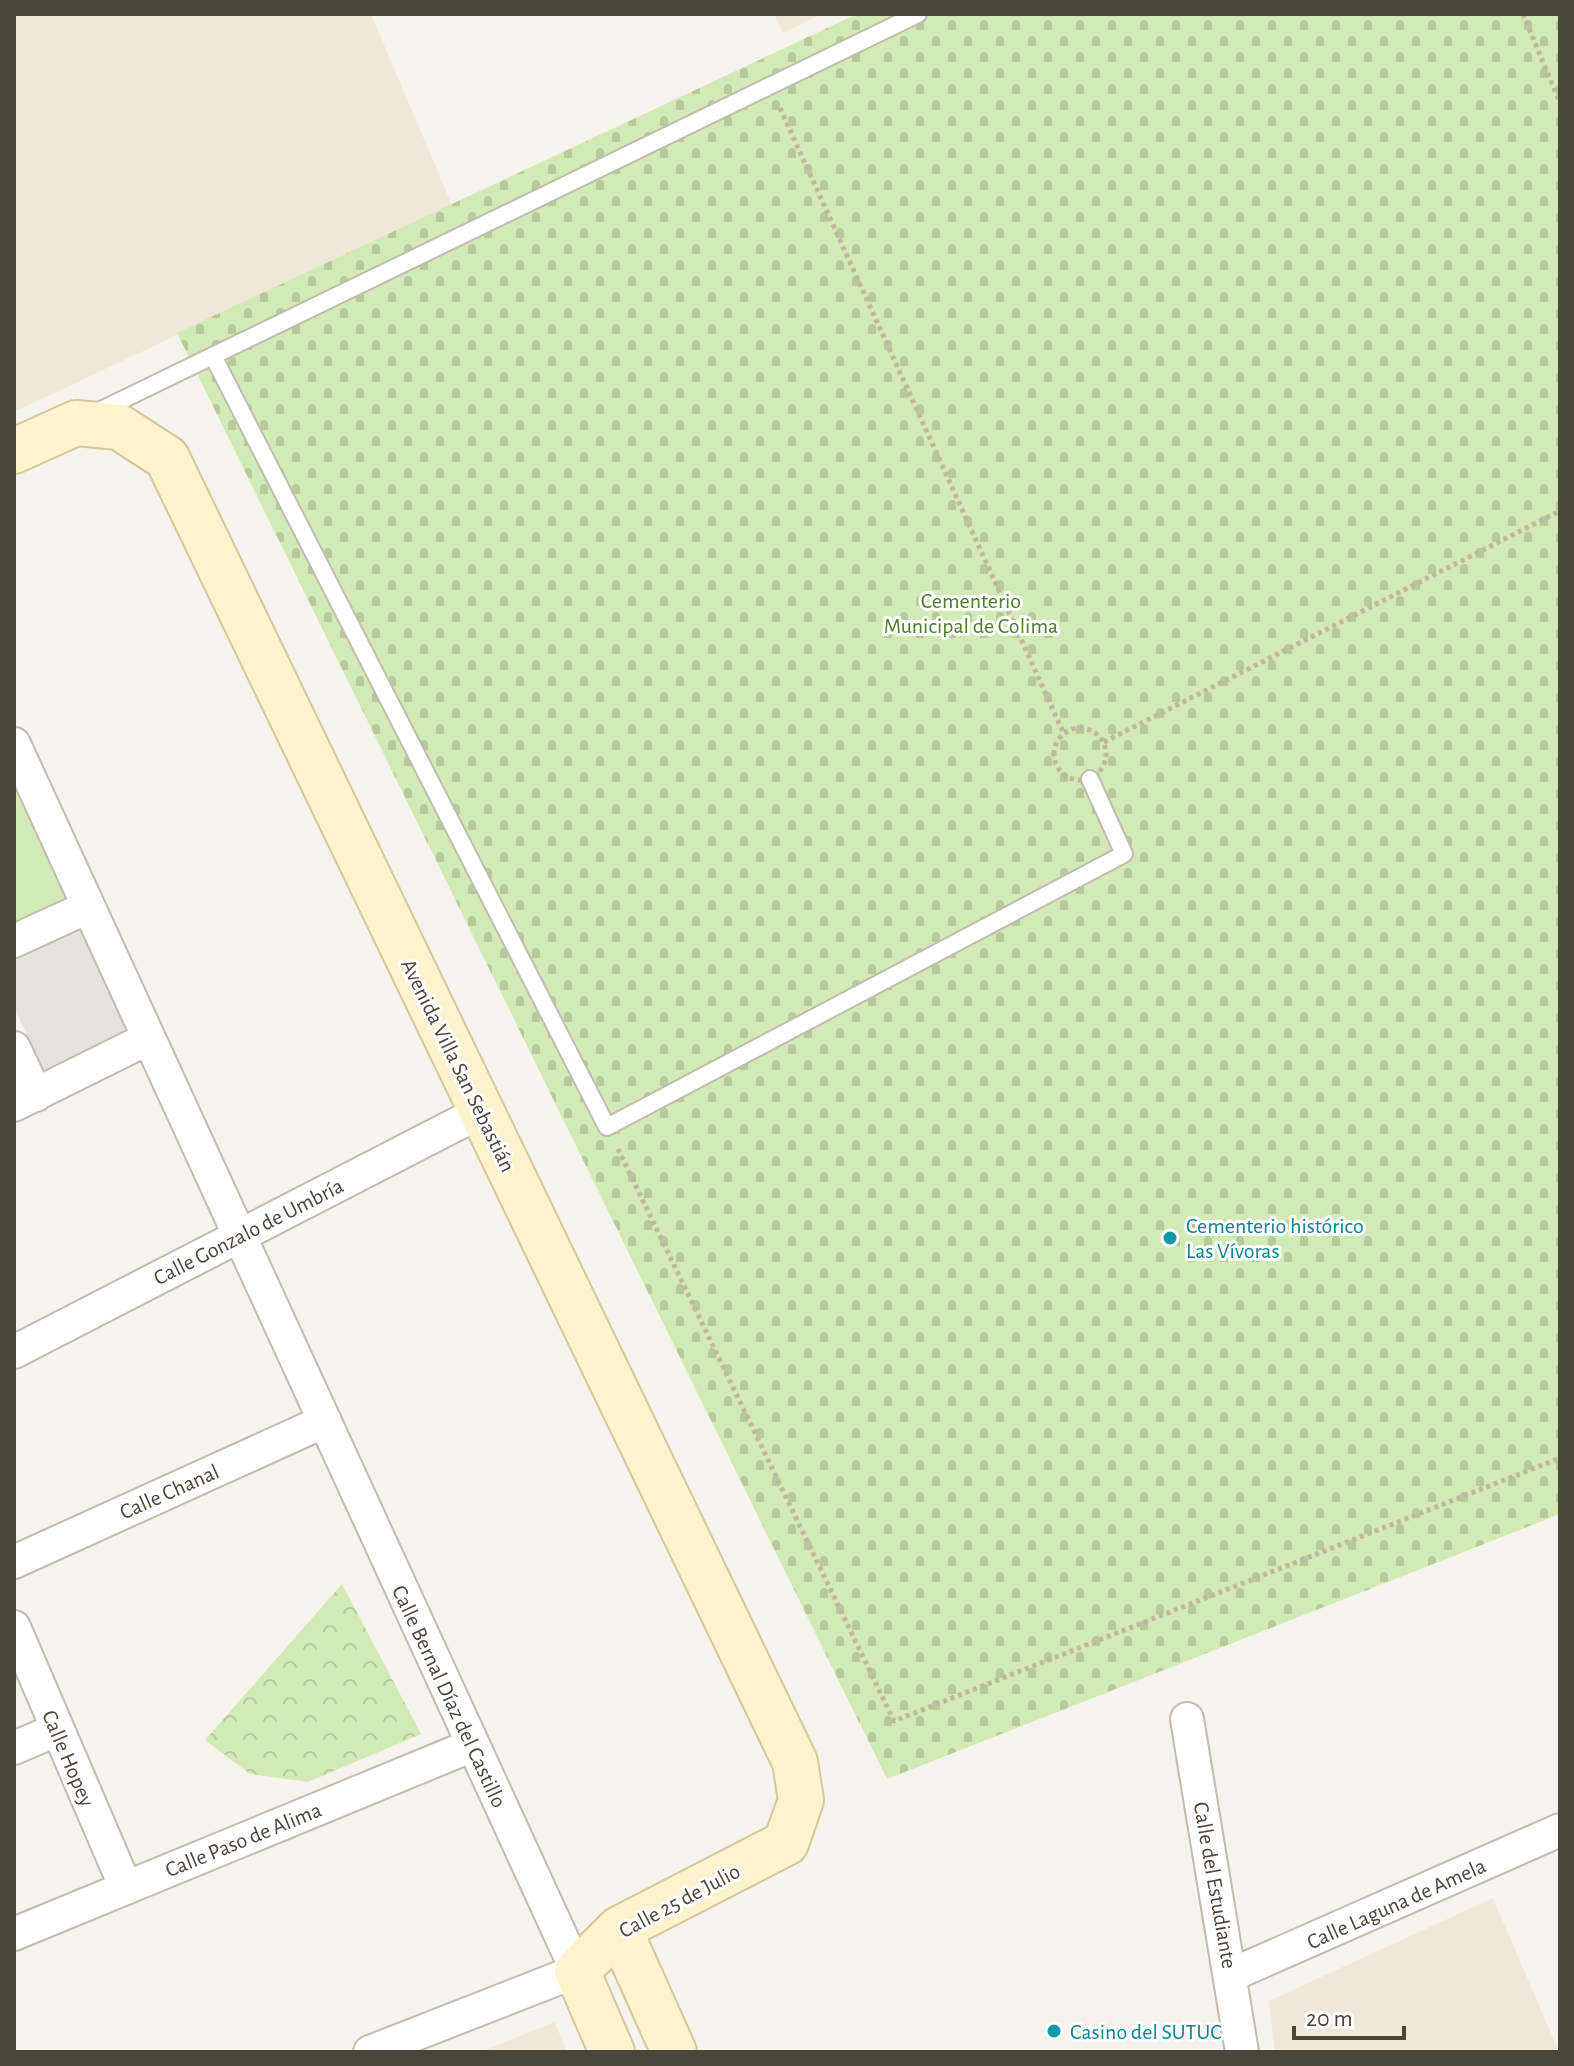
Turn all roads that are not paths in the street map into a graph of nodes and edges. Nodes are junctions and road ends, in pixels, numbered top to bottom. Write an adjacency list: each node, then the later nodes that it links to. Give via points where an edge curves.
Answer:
1 (918, 14): 2 (lane)
2 (213, 356): 3 (lane); 6 (lane, via 607,1127 1124,854)
3 (76, 423): 4 (street); 12 (street, Avenida Villa San Sebastián, via 119,427 167,458)
4 (14, 451)
5 (14, 744): 7 (street)
6 (1090, 779)
7 (88, 907): 8 (street); 9 (street)
8 (14, 941)
9 (149, 1038): 11 (street); 13 (street, Calle Bernal Díaz del Castillo)
10 (14, 1048): 11 (street)
11 (25, 1100)
12 (482, 1111): 13 (street, Calle Gonzalo de Umbría); 22 (street, Avenida Villa San Sebastián)
13 (239, 1235): 14 (street, Calle Gonzalo de Umbría); 15 (street, Calle Bernal Díaz del Castillo)
14 (14, 1352)
15 (325, 1421): 16 (street, Calle Chanal); 20 (street, Calle Bernal Díaz del Castillo)
16 (14, 1562)
17 (14, 1627): 19 (street, Calle Hopey)
18 (1187, 1719): 28 (street, Calle del Estudiante)
19 (56, 1730): 21 (street); 24 (street, Calle Hopey)
20 (473, 1745): 24 (street, Calle Paso de Alima); 27 (street, Calle Bernal Díaz del Castillo)
21 (14, 1748)
22 (795, 1762): 25 (street, Calle 25 de Julio, via 801,1800 786,1843)
23 (1560, 1830): 28 (street, Calle Laguna de Amela)
24 (126, 1888): 26 (street, Calle Paso de Alima)
25 (619, 1929): 27 (street, Calle 25 de Julio); 31 (street)
26 (14, 1934)
27 (577, 1971): 29 (street, Calle 25 de Julio); 30 (street)
28 (1231, 1975): 32 (street, Calle del Estudiante)
29 (370, 2052)
30 (612, 2052)
31 (674, 2052)
32 (1242, 2052)

